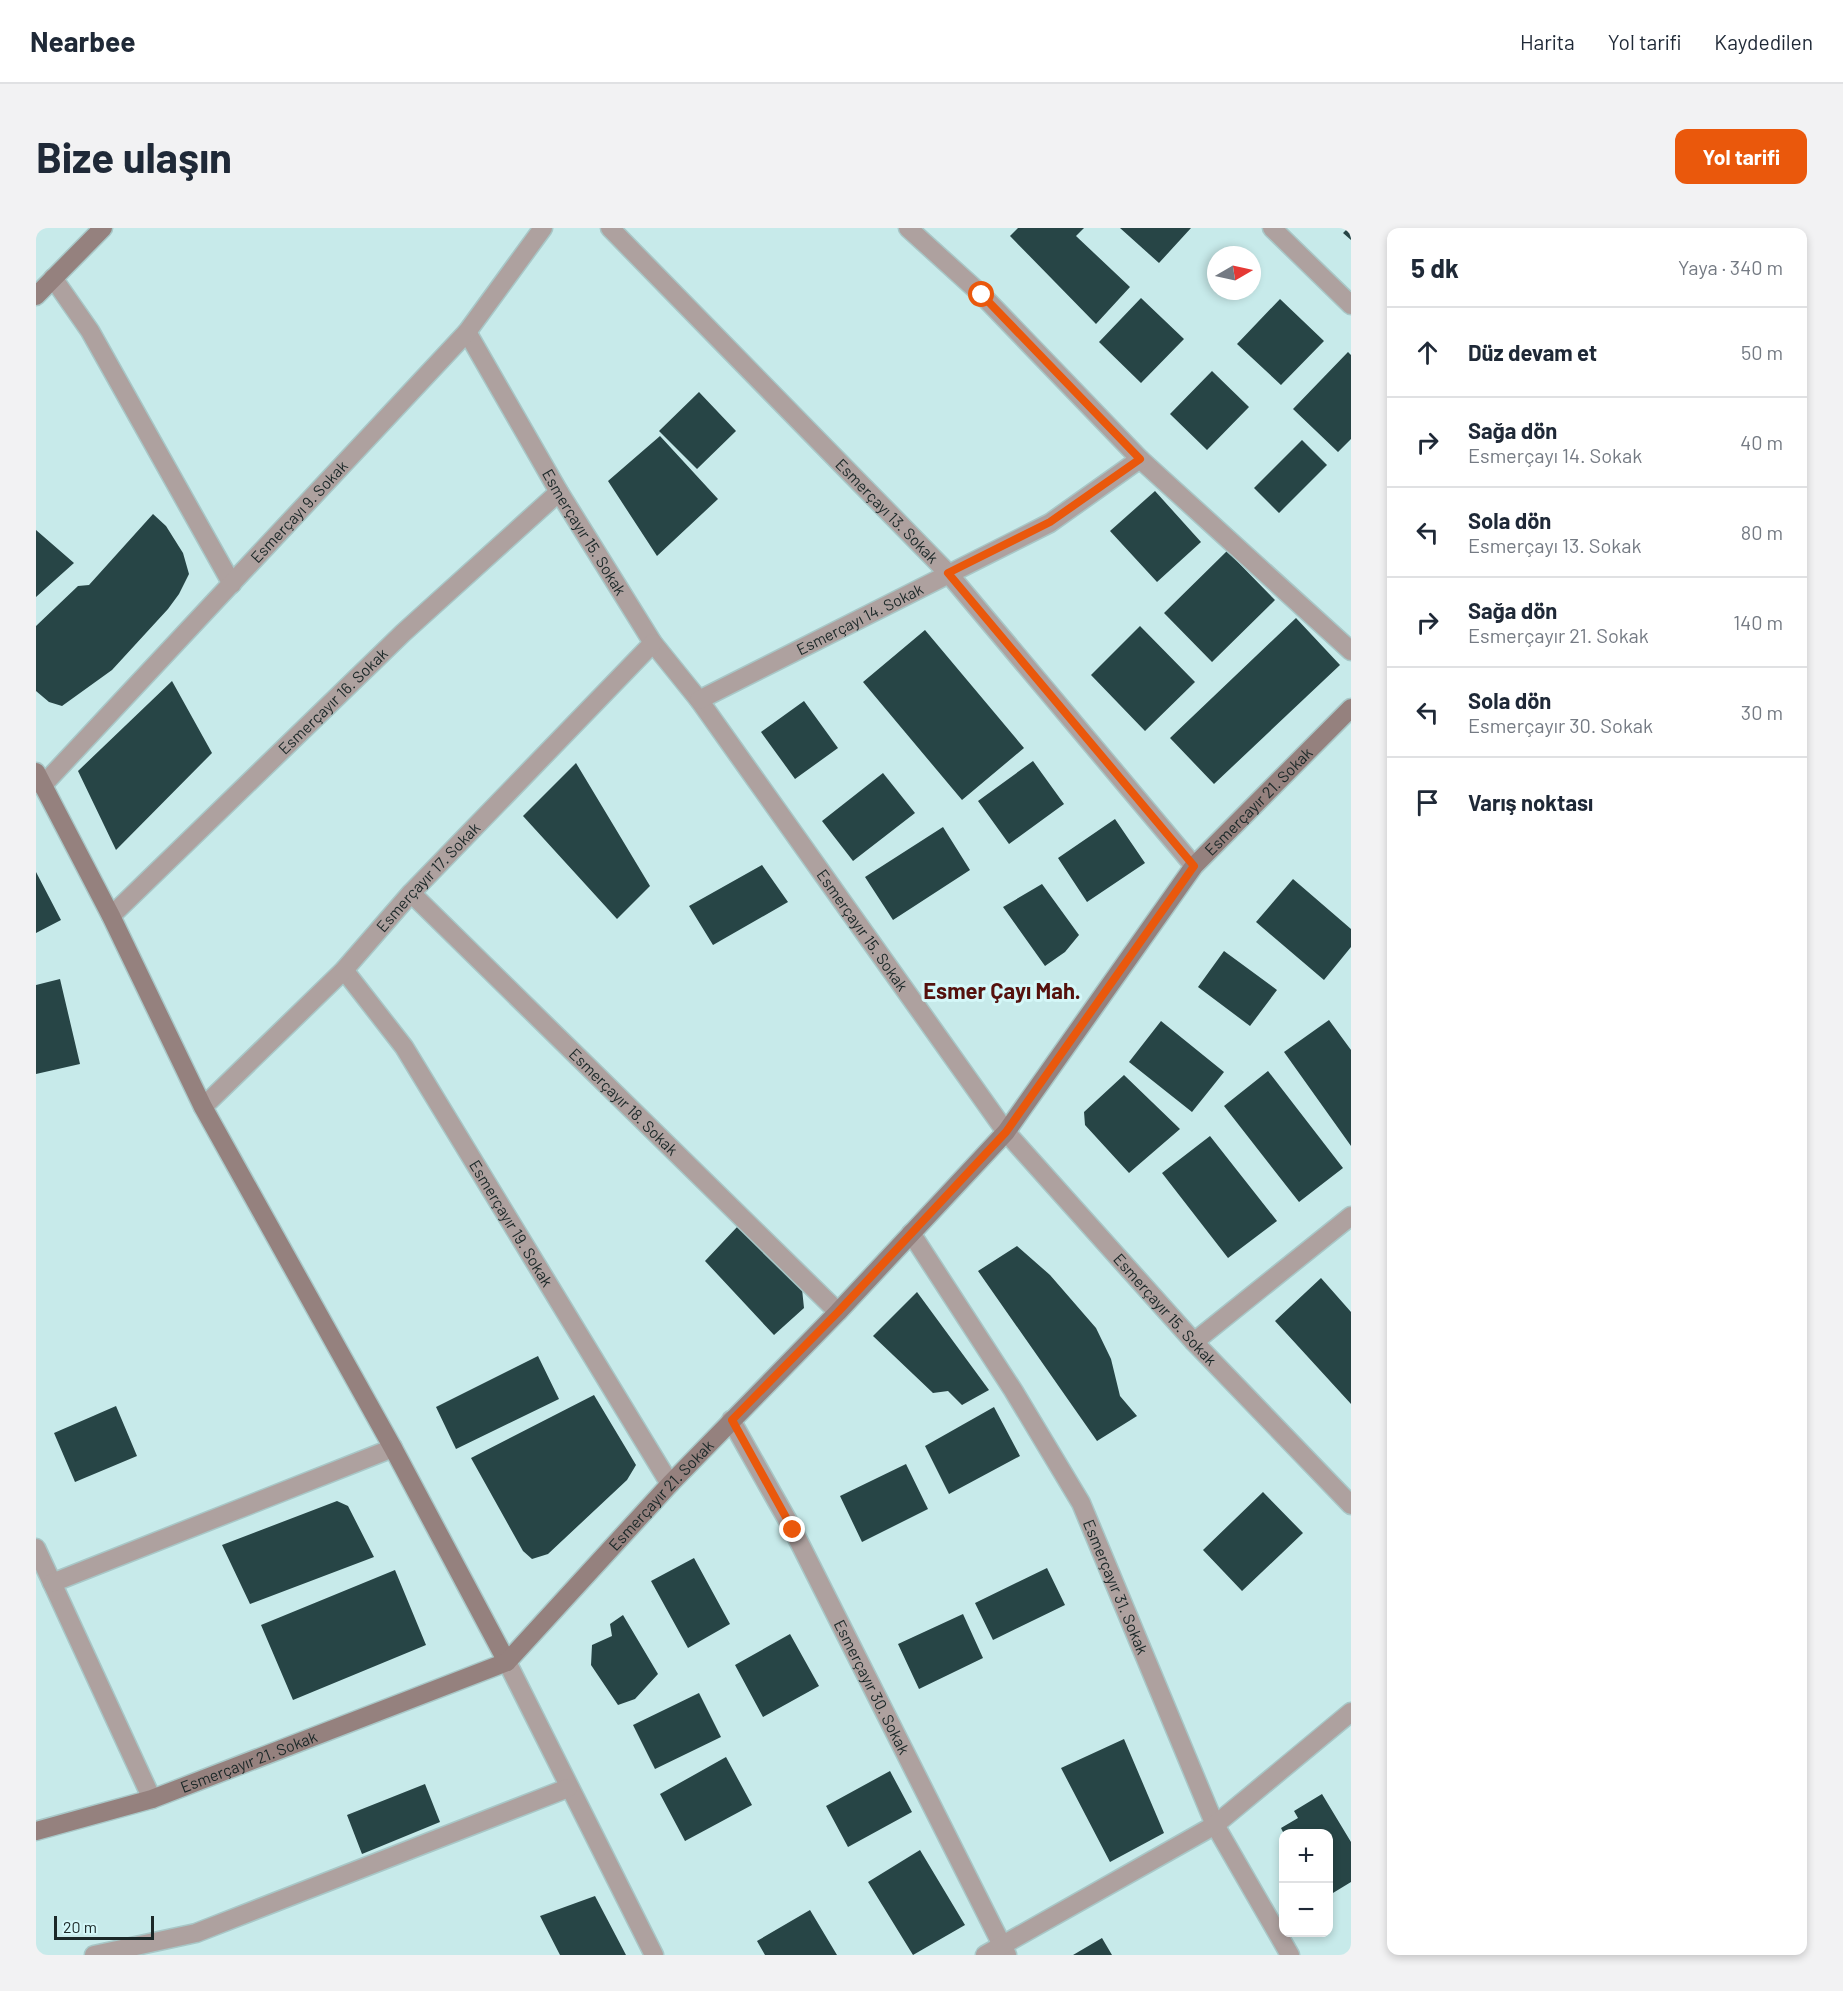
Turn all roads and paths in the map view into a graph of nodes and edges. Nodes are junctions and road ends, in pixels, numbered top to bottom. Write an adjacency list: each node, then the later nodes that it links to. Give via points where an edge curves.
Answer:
1 (103, 228): 6 (street)
2 (610, 228): 12 (street, Esmerçayı 13. Sokak)
3 (908, 228): 10 (street, via 982,295)
4 (1272, 228): 8 (street)
5 (541, 229): 9 (street, Esmerçayı 9. Sokak)
6 (53, 278): 7 (street); 13 (street, via 90,331)
7 (36, 296)
8 (1351, 305)
9 (467, 332): 11 (street, Esmerçayır 15. Sokak); 13 (street, Esmerçayı 9. Sokak)
10 (1140, 459): 12 (street, Esmerçayı 14. Sokak, via 1050,522); 15 (street)
11 (559, 492): 14 (street, Esmerçayır 15. Sokak); 21 (street, Esmerçayır 16. Sokak, via 403,633)
12 (948, 573): 16 (street, Esmerçayı 14. Sokak); 19 (street, Esmerçayı 13. Sokak)
13 (232, 584): 18 (street, Esmerçayı 9. Sokak)
14 (653, 644): 16 (street, Esmerçayır 15. Sokak); 20 (street, Esmerçayır 17. Sokak)
15 (1351, 651)
16 (699, 700): 24 (street, Esmerçayır 15. Sokak)
17 (1351, 708): 19 (street, Esmerçayır 21. Sokak)
18 (39, 779): 21 (street)
19 (1194, 866): 24 (street, Esmerçayır 21. Sokak)
20 (411, 893): 22 (street, Esmerçayır 17. Sokak); 27 (street, Esmerçayır 18. Sokak)
21 (111, 915): 23 (street)
22 (344, 970): 23 (street, Esmerçayır 17. Sokak); 31 (street, Esmerçayır 19. Sokak, via 404,1047)
23 (203, 1107): 30 (street)
24 (1006, 1132): 26 (street, Esmerçayır 21. Sokak); 28 (street, Esmerçayır 15. Sokak)
25 (1351, 1216): 28 (street)
26 (911, 1233): 27 (street, Esmerçayır 21. Sokak); 39 (street, Esmerçayır 31. Sokak, via 1081,1503)
27 (838, 1312): 29 (street, Esmerçayır 21. Sokak)
28 (1194, 1342): 32 (street, Esmerçayır 15. Sokak)
29 (732, 1420): 31 (street, Esmerçayır 21. Sokak); 41 (street, Esmerçayır 30. Sokak, via 793,1530)
30 (393, 1448): 34 (street); 35 (street)
31 (670, 1484): 35 (street, Esmerçayır 21. Sokak)
32 (1351, 1505)
33 (36, 1548): 34 (street)
34 (52, 1582): 38 (street)
35 (507, 1662): 37 (street); 38 (street, Esmerçayır 21. Sokak)
36 (1351, 1712): 39 (street)
37 (568, 1788): 42 (street, via 196,1933); 43 (street)
38 (152, 1798): 40 (street, Esmerçayır 21. Sokak)
39 (1215, 1825): 41 (street); 45 (street, Esmerçayır 31. Sokak)
40 (36, 1830)
41 (1005, 1950): 44 (street)
42 (93, 1955)
43 (654, 1955)
44 (985, 1955)
45 (1290, 1955)

